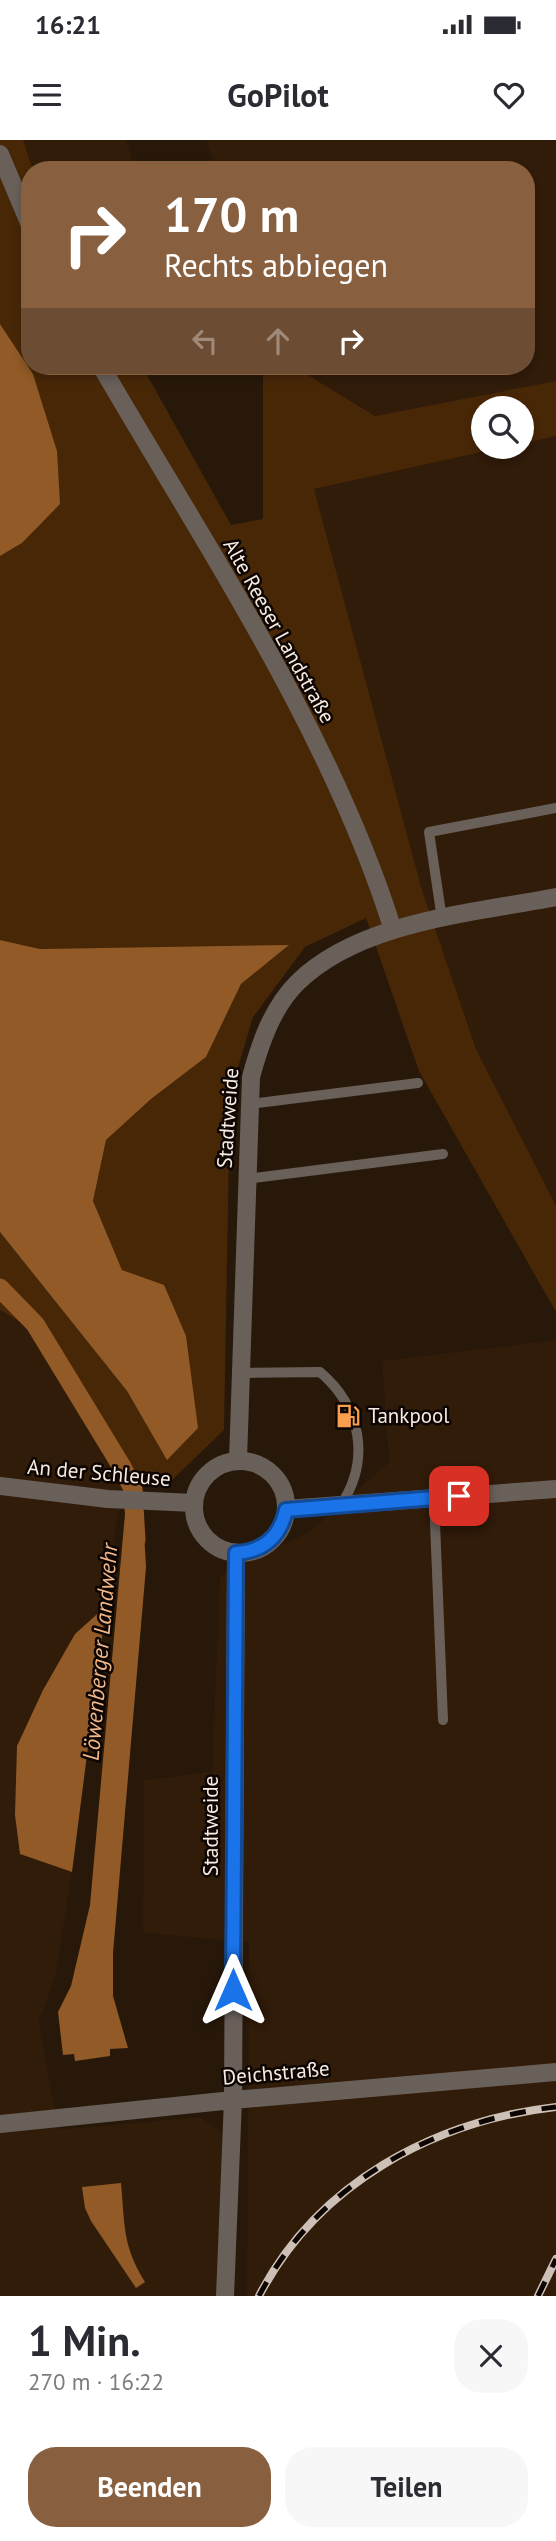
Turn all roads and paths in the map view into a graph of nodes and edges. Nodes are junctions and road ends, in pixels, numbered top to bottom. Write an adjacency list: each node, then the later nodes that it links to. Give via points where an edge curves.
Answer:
1 (0, 153): 2 (street)
2 (21, 203)
3 (106, 375): 7 (street, Alte Reeser Landstraße, via 328,766)
4 (556, 808): 6 (lane, via 429,832)
5 (556, 897): 6 (street, Stadtweide)
6 (442, 920): 7 (street, Stadtweide)
7 (393, 930): 9 (street, Stadtweide, via 322,962 296,984 260,1045 251,1077)
8 (418, 1083): 9 (lane)
9 (250, 1104): 11 (street, Stadtweide)
10 (443, 1154): 11 (lane)
11 (246, 1179): 12 (street, Stadtweide)
12 (239, 1373): 13 (street, Stadtweide); 18 (lane, via 320,1372 338,1388 361,1449 351,1489)
13 (238, 1460): 17 (street, via 213,1469 196,1490); 19 (street, via 251,1461 273,1474 281,1485)
14 (0, 1486): 17 (street, An der Schleuse)
15 (556, 1489): 16 (street)
16 (434, 1498): 18 (street); 21 (lane)
17 (193, 1503): 20 (street, via 205,1536)
18 (341, 1505): 19 (street)
19 (286, 1510): 20 (street, via 275,1537 250,1552)
20 (236, 1553): 23 (street, Stadtweide)
21 (443, 1720)
22 (556, 2072): 23 (street, Deichstraße)
23 (233, 2100): 24 (street, Deichstraße); 25 (street, Stadtweide)
24 (0, 2124)
25 (225, 2296)

